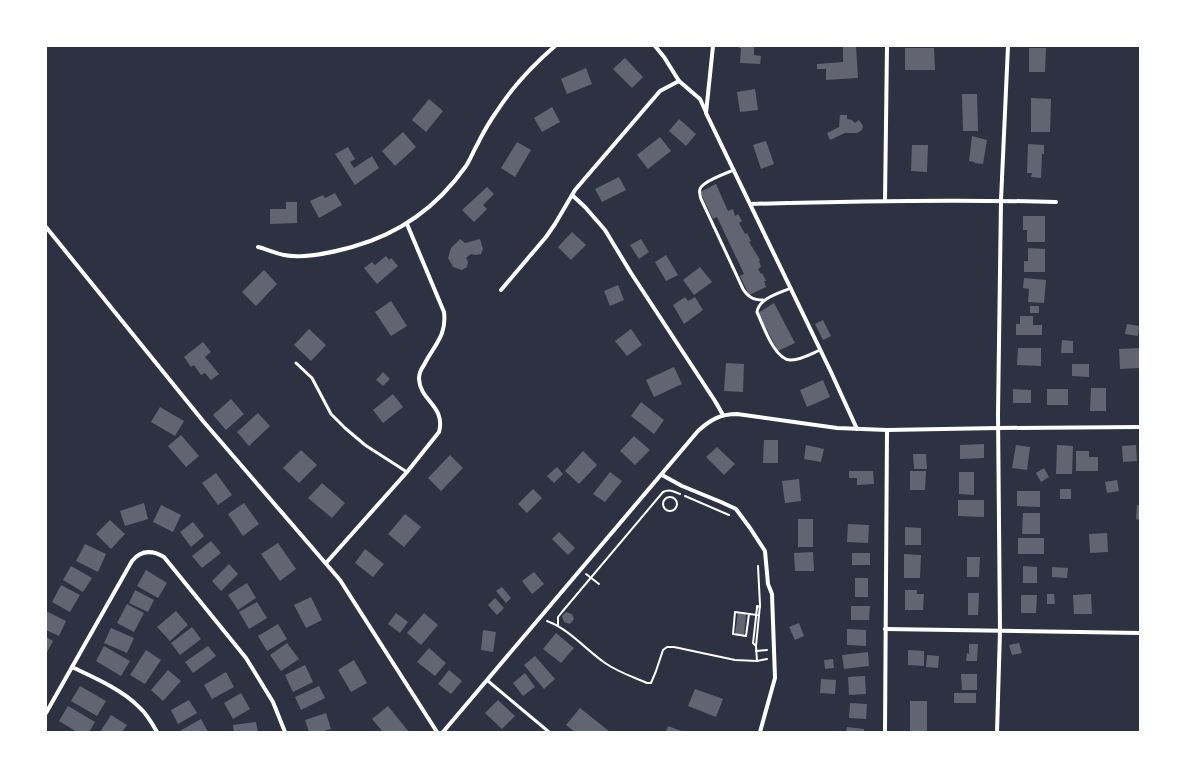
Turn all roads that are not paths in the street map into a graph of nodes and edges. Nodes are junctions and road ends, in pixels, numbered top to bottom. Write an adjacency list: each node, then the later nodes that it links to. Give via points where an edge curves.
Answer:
1 (555, 46): 14 (street, via 516,84 496,111 466,166 443,194 422,214)
2 (656, 46): 6 (street)
3 (713, 46): 7 (street)
4 (887, 46): 11 (street)
5 (1008, 46): 10 (street)
6 (679, 81): 7 (street, via 700,99); 9 (street, via 660,91)
7 (706, 113): 8 (street)
8 (734, 170): 13 (street); 19 (lane, via 707,183 699,191 743,289 748,296)
9 (572, 195): 18 (street, via 546,237); 22 (street, via 605,230)
10 (1001, 200): 11 (street); 12 (street); 24 (street)
11 (885, 201): 13 (street)
12 (1056, 202)
13 (750, 204): 17 (street)
14 (406, 224): 16 (street, via 363,244 314,255 285,255); 27 (street, via 445,319 443,333 420,371 419,379 423,393 437,411 441,424 439,432)
15 (46, 227): 29 (street, via 236,460)
16 (258, 247)
17 (791, 288): 19 (lane); 20 (street)
18 (501, 290)
19 (763, 300): 20 (lane, via 757,312 777,353 783,359 800,359)
20 (820, 350): 25 (street)
21 (296, 363): 27 (lane, via 312,378 331,414 345,428 365,445)
22 (722, 415): 25 (street, via 737,414); 28 (street, via 709,421 698,431)
23 (1140, 427): 24 (street)
24 (999, 428): 26 (street); 31 (street)
25 (857, 429): 26 (street)
26 (888, 430): 30 (street)
27 (407, 472): 29 (street)
28 (662, 475): 34 (street); 41 (street, via 736,509 765,551 768,584 772,594 775,678)
29 (326, 563): 38 (street, via 360,610)
30 (885, 629): 31 (street); 42 (street)
31 (1000, 632): 32 (street); 43 (street)
32 (1140, 633)
33 (72, 667): 35 (street); 36 (street, via 128,697 139,706); 37 (street, via 132,560 144,552 158,553 172,565 246,658 273,702)
34 (488, 681): 39 (street); 40 (lane)
35 (46, 713)
36 (157, 732)
37 (285, 732)
38 (437, 732)
39 (443, 732)
40 (549, 732)
41 (760, 732)
42 (885, 732)
43 (997, 732)

